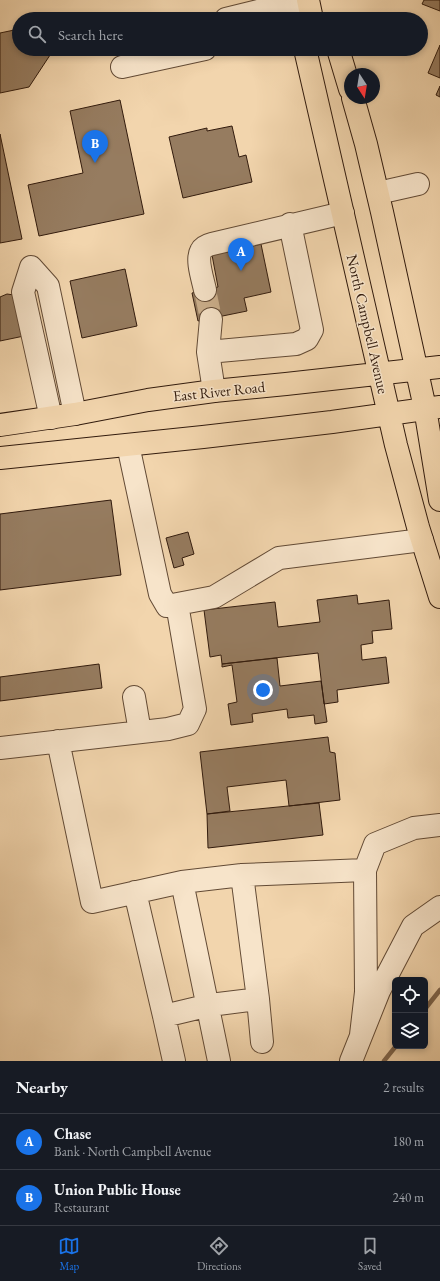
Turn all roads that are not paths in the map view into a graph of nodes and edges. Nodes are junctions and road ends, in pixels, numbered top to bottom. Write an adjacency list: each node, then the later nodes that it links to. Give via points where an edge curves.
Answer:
1 (302, 0): 3 (lane)
2 (308, 0): 4 (main road)
3 (254, 12)
4 (311, 12)
5 (173, 56): 8 (lane)
6 (307, 56): 13 (main road, North Campbell Avenue)
7 (340, 56): 9 (main road)
8 (122, 67)
9 (344, 69)
10 (355, 104): 12 (main road)
11 (418, 184): 12 (lane)
12 (378, 193): 19 (main road)
13 (343, 213): 14 (lane); 20 (main road, North Campbell Avenue)
14 (290, 224): 15 (lane, via 205,247 199,260); 17 (lane, via 312,330 307,339 296,344)
15 (205, 290)
16 (211, 319): 17 (lane)
17 (208, 352): 21 (lane)
18 (440, 367): 19 (main road, East River Road)
19 (416, 370): 20 (main road, East River Road); 22 (main road)
20 (380, 374): 21 (main road, East River Road); 24 (main road, North Campbell Avenue)
21 (214, 391): 23 (main road, East River Road)
22 (432, 408): 24 (main road); 29 (main road)
23 (75, 414): 25 (main road, East River Road); 25 (lane, via 48,286 31,267 23,292)
24 (389, 414): 27 (main road); 30 (main road, North Campbell Avenue)
25 (51, 418): 26 (main road, East River Road)
26 (0, 424)
27 (128, 445): 28 (main road); 32 (lane, via 160,594 167,606)
28 (0, 458)
29 (440, 500)
30 (422, 540): 31 (main road, North Campbell Avenue); 32 (lane, via 279,558 214,596)
31 (440, 597)
32 (177, 604): 34 (lane, via 195,709 188,724)
33 (134, 697): 34 (lane)
34 (140, 732): 35 (lane)
35 (58, 741): 36 (lane); 41 (lane, via 92,902)
36 (0, 748)
37 (440, 825): 38 (lane, via 414,828 375,844)
38 (365, 870): 39 (lane); 46 (lane, via 366,992)
39 (242, 875): 40 (lane); 43 (lane)
40 (182, 882): 41 (lane); 44 (lane)
41 (135, 892): 45 (lane)
42 (440, 907): 46 (lane, via 413,926 379,991)
43 (258, 999): 44 (lane); 47 (lane)
44 (208, 1005): 45 (lane); 49 (lane)
45 (164, 1016): 48 (lane)
46 (361, 1035): 50 (lane)
47 (262, 1042)
48 (174, 1061)
49 (219, 1061)
50 (351, 1061)

